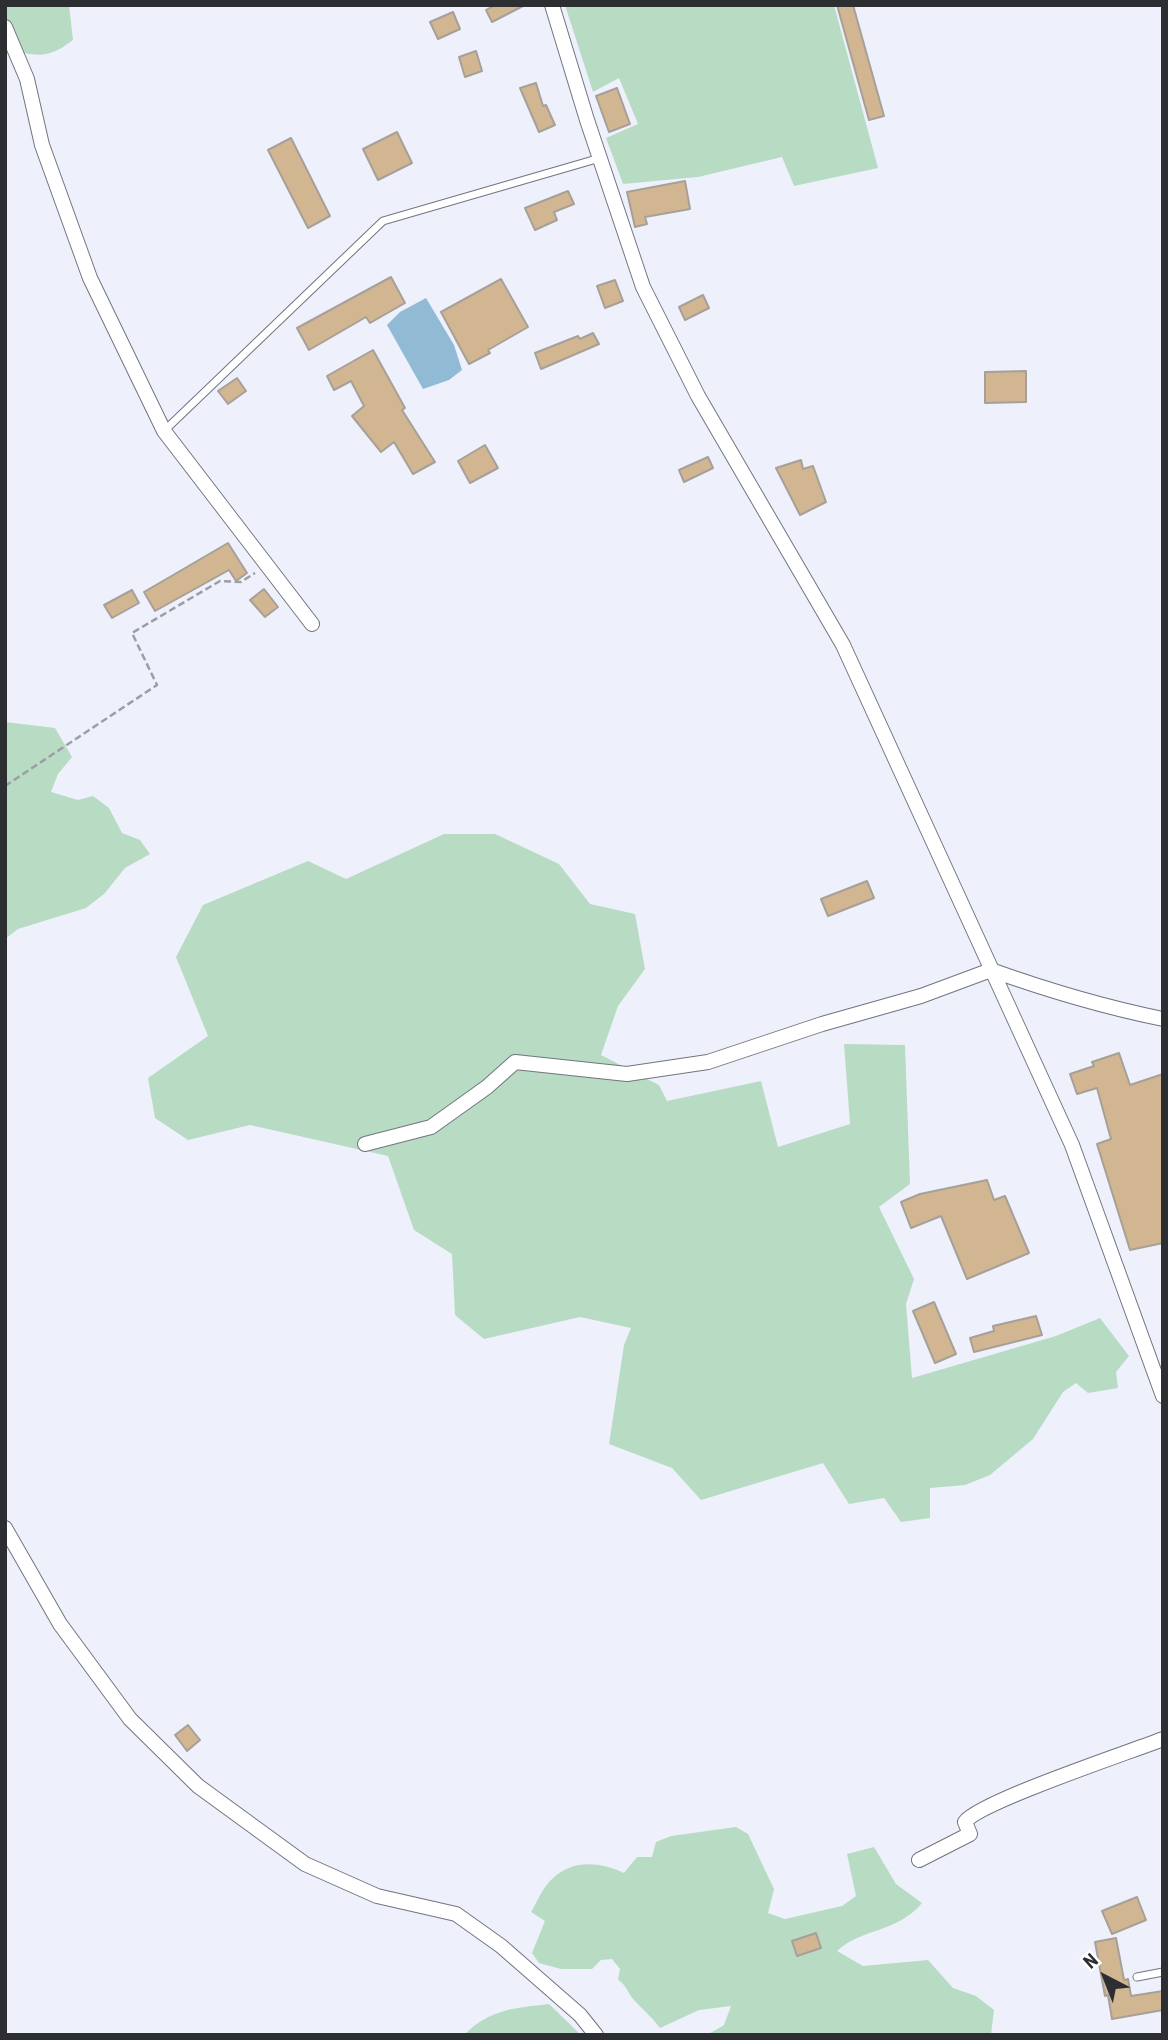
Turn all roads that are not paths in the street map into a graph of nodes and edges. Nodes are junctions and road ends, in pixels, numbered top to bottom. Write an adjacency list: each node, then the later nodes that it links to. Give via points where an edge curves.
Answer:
1 (552, 5): 3 (street)
2 (5, 27): 4 (street, via 27,79 42,145 90,278)
3 (600, 158): 4 (lane, via 383,221); 6 (street, via 648,299 698,396 844,645)
4 (164, 431): 5 (street)
5 (312, 624)
6 (991, 970): 7 (street, via 1115,1010); 8 (street, via 708,1062 627,1074 515,1062 431,1127); 9 (street, via 1072,1145)
7 (1163, 1019)
8 (365, 1144)
9 (1163, 1396)
10 (5, 1528): 15 (street, via 60,1624 130,1719 198,1786 305,1864 377,1896 456,1914 521,1964 580,2015)
11 (1163, 1739): 12 (street, via 970,1815 965,1822 970,1834)
12 (919, 1860)
13 (1163, 1972): 14 (lane)
14 (1137, 1977)
15 (596, 2035)

